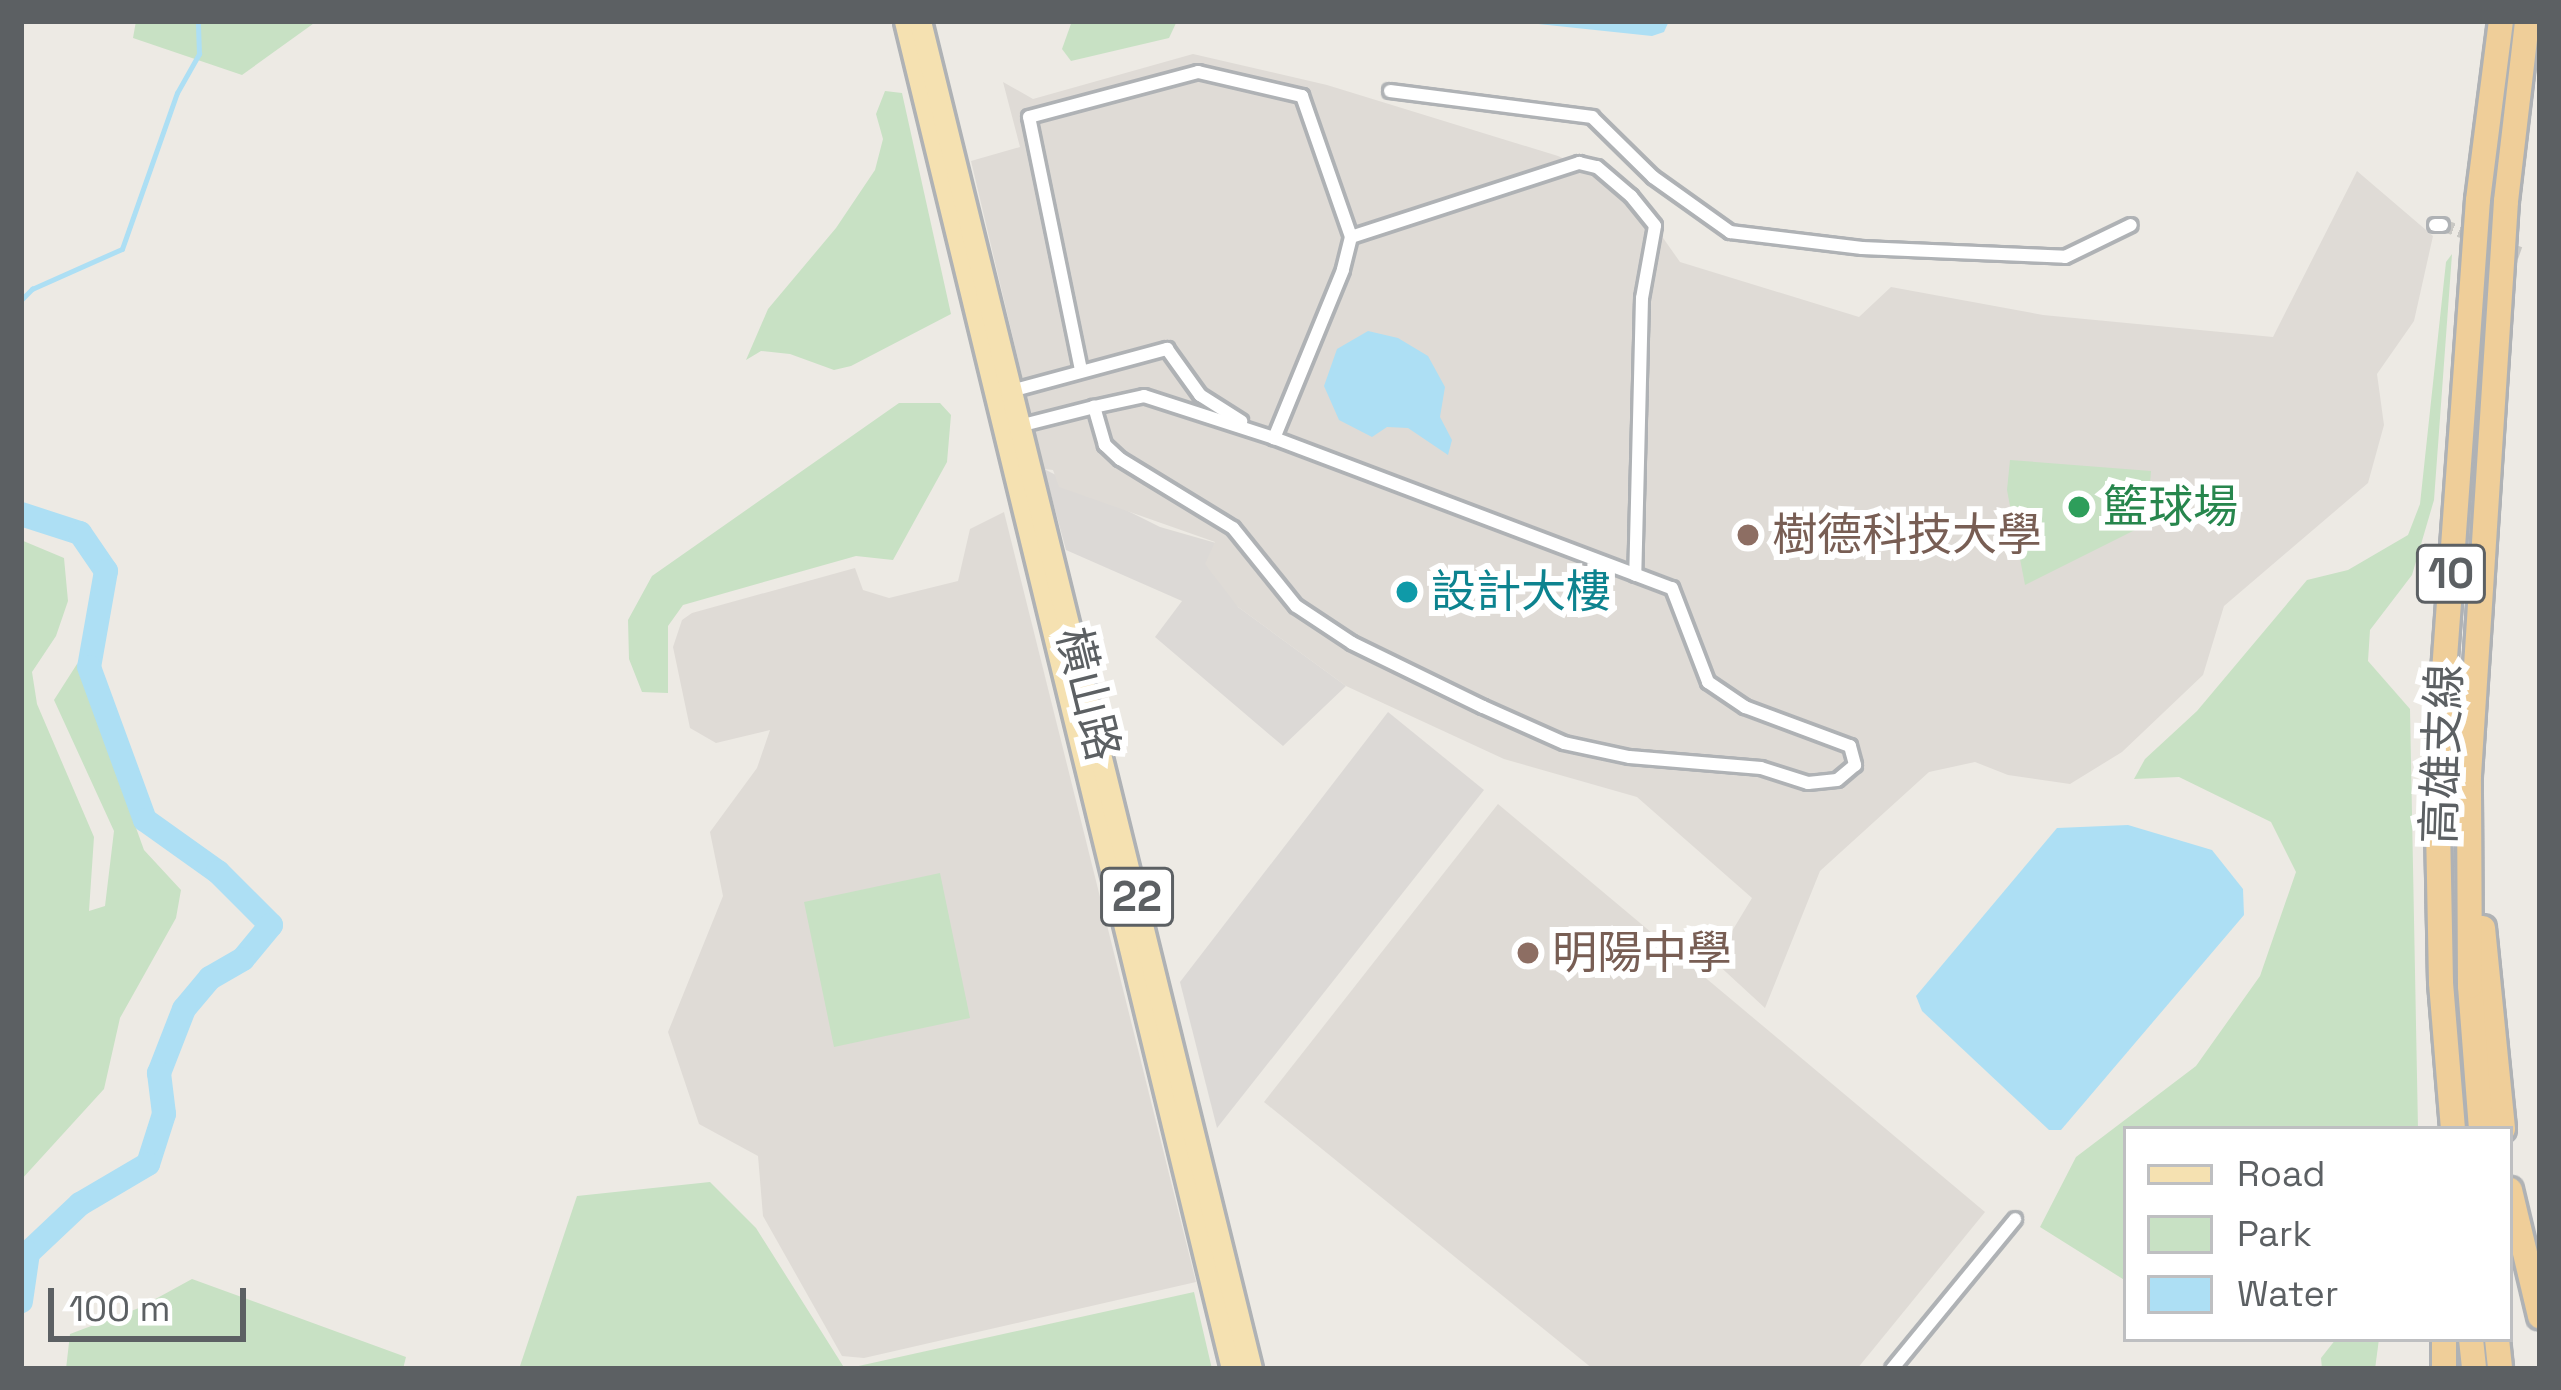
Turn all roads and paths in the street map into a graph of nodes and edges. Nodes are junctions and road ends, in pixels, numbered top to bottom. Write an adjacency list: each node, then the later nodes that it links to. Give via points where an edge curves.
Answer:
1 (905, 21): 23 (main road, 橫山路 / 22)
2 (920, 21): 9 (main road, 橫山路 / 22)
3 (2501, 21): 15 (highway, 高雄支線 / 10, via 2478,200 2437,769)
4 (2527, 21): 14 (highway, 高雄支線 / 10, via 2506,201)
5 (1390, 91): 6 (street, via 1592,117 1653,177 1730,232 1862,248 2066,257)
6 (2131, 225)
7 (1351, 237): 8 (street, via 1302,96 1198,72 1029,117); 12 (street); 13 (street, via 1579,163 1597,167 1631,196 1655,226 1642,298)
8 (1081, 370): 9 (street); 12 (street, via 1167,349 1200,395)
9 (1011, 391): 11 (main road, 橫山路 / 22)
10 (1094, 407): 11 (street); 12 (street, via 1144,396); 13 (street, via 1105,445 1233,528 1296,606 1483,707 1564,743 1629,757 1761,768 1808,783 1837,780 1855,765 1850,746 1745,707 1708,682 1672,588)
11 (1019, 426): 24 (main road, 橫山路 / 22)
12 (1274, 438): 13 (street)
13 (1635, 575)
14 (2468, 816): 18 (highway, 高雄支線 / 10); 19 (highway)
15 (2440, 922): 16 (highway); 17 (highway, 高雄支線 / 10)
16 (2442, 1126)
17 (2453, 1126)
18 (2481, 1126)
19 (2503, 1126)
20 (2513, 1203): 22 (highway)
21 (2015, 1219): 25 (street)
22 (2540, 1316)
23 (1232, 1369)
24 (1251, 1369)
25 (1892, 1369)

